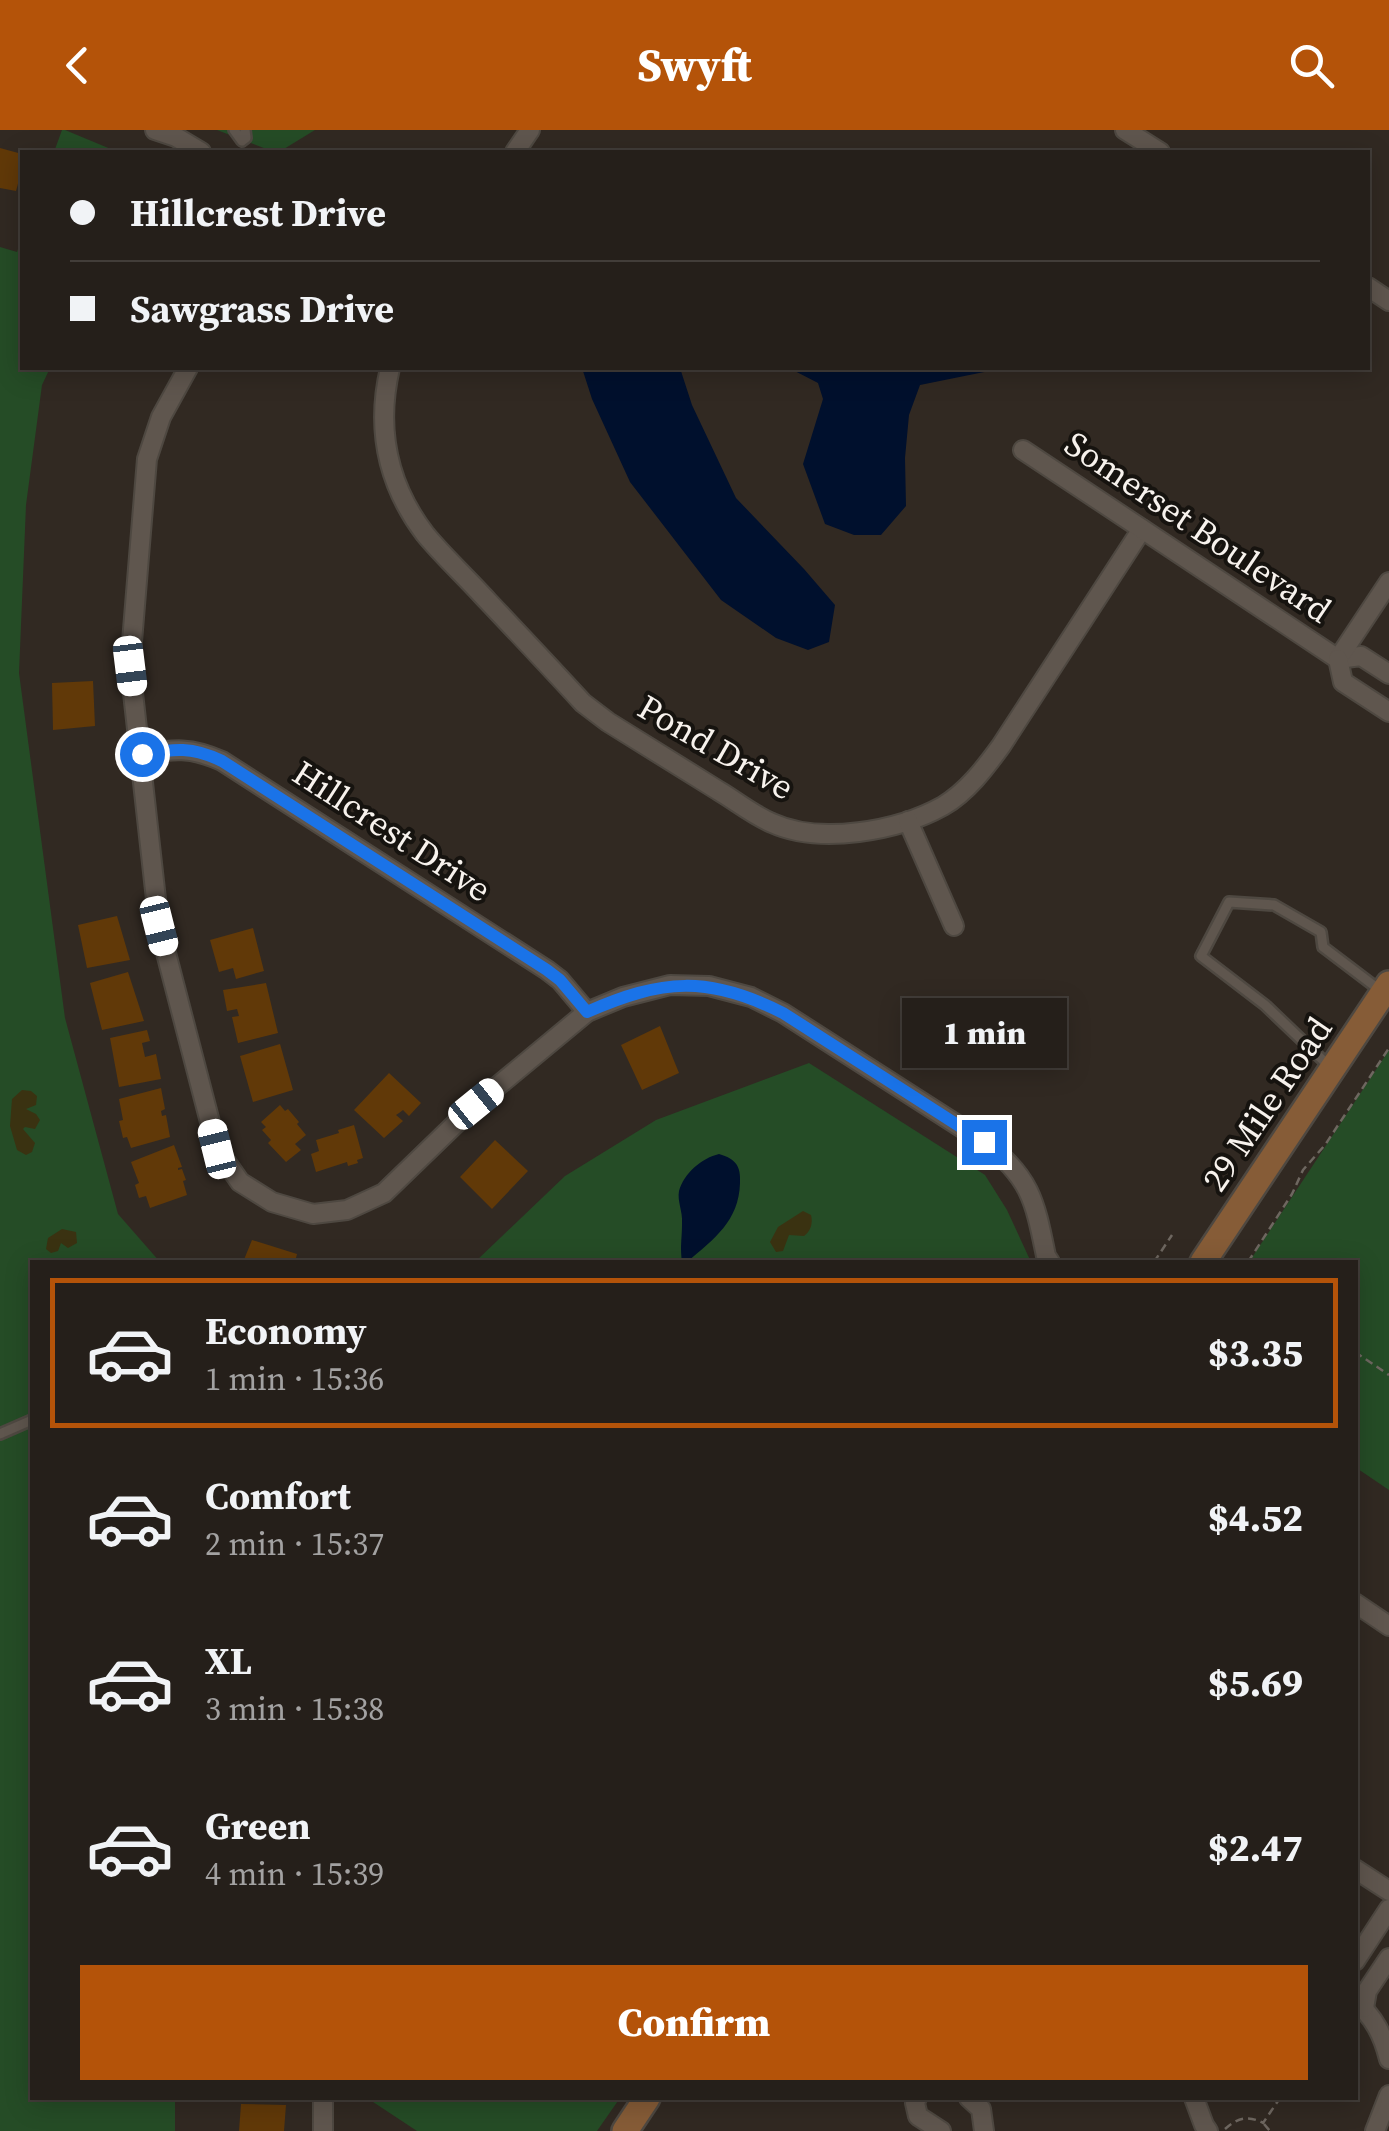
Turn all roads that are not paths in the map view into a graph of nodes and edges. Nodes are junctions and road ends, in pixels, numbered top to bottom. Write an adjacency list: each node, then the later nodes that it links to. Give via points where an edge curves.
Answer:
1 (155, 130): 5 (street)
2 (234, 130): 3 (lane, via 242,142)
3 (245, 130)
4 (1125, 130): 6 (street)
5 (199, 150)
6 (1157, 150)
7 (187, 370): 15 (street, via 148,459 130,666)
8 (390, 370): 16 (street, Pond Drive, via 382,430 404,499 424,533 583,702 773,824 842,834)
9 (1022, 450): 10 (street, Somerset Boulevard)
10 (1142, 529): 12 (street, Somerset Boulevard); 16 (street, Pond Drive, via 977,778 945,804)
11 (1389, 582): 12 (street)
12 (1338, 659): 13 (street, Somerset Boulevard, via 1361,656); 14 (street, Somerset Boulevard, via 1343,682)
13 (1389, 674)
14 (1389, 712)
15 (142, 754): 19 (street, Hillcrest Drive, via 179,748 222,761 547,970); 19 (street, via 159,926 217,1149 240,1182 272,1202 313,1214 348,1210 384,1193 476,1104)
16 (908, 821): 17 (street)
17 (954, 926)
18 (1386, 988): 20 (street, 29 Mile Road); 20 (lane, via 1323,947 1322,932 1274,906 1229,902 1201,956 1265,1004)
19 (587, 1012): 21 (street, via 670,985 751,996 783,1013 1006,1158 1036,1206)
20 (1332, 1069): 22 (street, 29 Mile Road)
21 (1049, 1260)
22 (1204, 1260)
23 (30, 1421): 24 (lane)
24 (0, 1434)
25 (1358, 1605): 26 (street)
26 (1389, 1626)
27 (1358, 1871): 28 (street)
28 (1389, 1891)
29 (1389, 1909): 30 (street)
30 (1358, 1956)
31 (1389, 1958): 32 (street)
32 (1359, 2005): 33 (street, via 1384,2039)
33 (1389, 2059)
34 (1389, 2096): 45 (street)
35 (323, 2100): 40 (street)
36 (646, 2100): 41 (street)
37 (916, 2100): 42 (street, via 918,2116)
38 (971, 2100): 43 (street, via 981,2109)
39 (1195, 2100): 44 (street)
40 (323, 2131)
41 (625, 2131)
42 (941, 2131)
43 (984, 2131)
44 (1208, 2131)
45 (1375, 2131)

